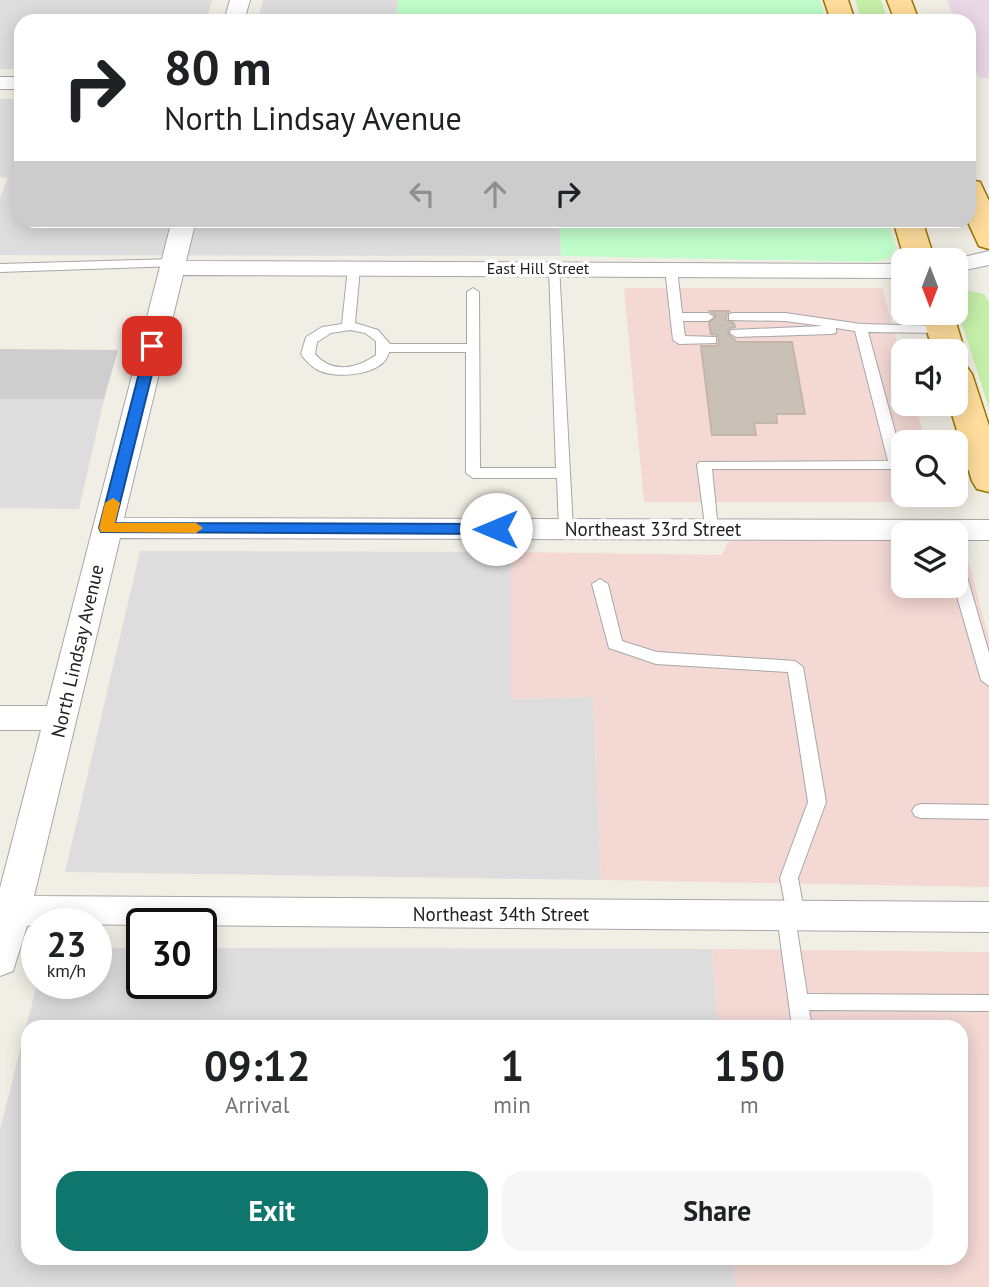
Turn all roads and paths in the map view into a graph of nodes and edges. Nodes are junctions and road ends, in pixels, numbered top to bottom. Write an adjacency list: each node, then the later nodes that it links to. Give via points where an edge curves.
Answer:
1 (976, 202): 2 (main road)
2 (986, 224)
3 (182, 228): 8 (street, North Lindsay Avenue)
4 (910, 228): 5 (main road)
5 (916, 248)
6 (989, 258): 7 (street)
7 (968, 262)
8 (173, 265): 9 (lane); 10 (street, East Hill Street); 26 (street, North Lindsay Avenue)
9 (0, 268)
10 (354, 268): 11 (street, East Hill Street); 15 (lane)
11 (555, 268): 12 (street, East Hill Street); 25 (lane)
12 (671, 269): 13 (street, East Hill Street); 16 (lane, via 677,324)
13 (891, 271)
14 (472, 292): 20 (lane)
15 (348, 326): 19 (lane, via 372,331); 19 (lane, via 327,330 310,340 307,354 312,361 330,370 354,371 375,363)
16 (709, 328)
17 (861, 328): 17 (lane, via 789,340 735,328 785,317); 18 (lane); 22 (lane)
18 (942, 331)
19 (385, 348): 20 (lane)
20 (473, 348): 25 (lane, via 472,473)
21 (965, 416): 24 (main road)
22 (891, 433)
23 (891, 465): 28 (lane, via 704,465)
24 (976, 471)
25 (564, 473): 27 (lane)
26 (106, 528): 27 (street, Northeast 33rd Street); 36 (street, North Lindsay Avenue)
27 (566, 529): 28 (street, Northeast 33rd Street)
28 (711, 529): 30 (street, Northeast 33rd Street)
29 (989, 530): 31 (street, Northeast 33rd Street)
30 (891, 531)
31 (968, 531)
32 (600, 584): 40 (lane, via 615,644 656,658 795,667 817,803 789,878)
33 (965, 598): 34 (lane)
34 (989, 680)
35 (0, 718): 36 (street)
36 (61, 718): 39 (street, North Lindsay Avenue)
37 (922, 811): 38 (lane)
38 (989, 812)
39 (13, 911): 40 (street, Northeast 34th Street); 42 (street, North Lindsay Avenue)
40 (791, 916): 41 (street, Northeast 34th Street); 43 (lane)
41 (989, 916)
42 (0, 960)
43 (798, 1002): 44 (lane); 45 (lane)
44 (989, 1003)
45 (801, 1020)

